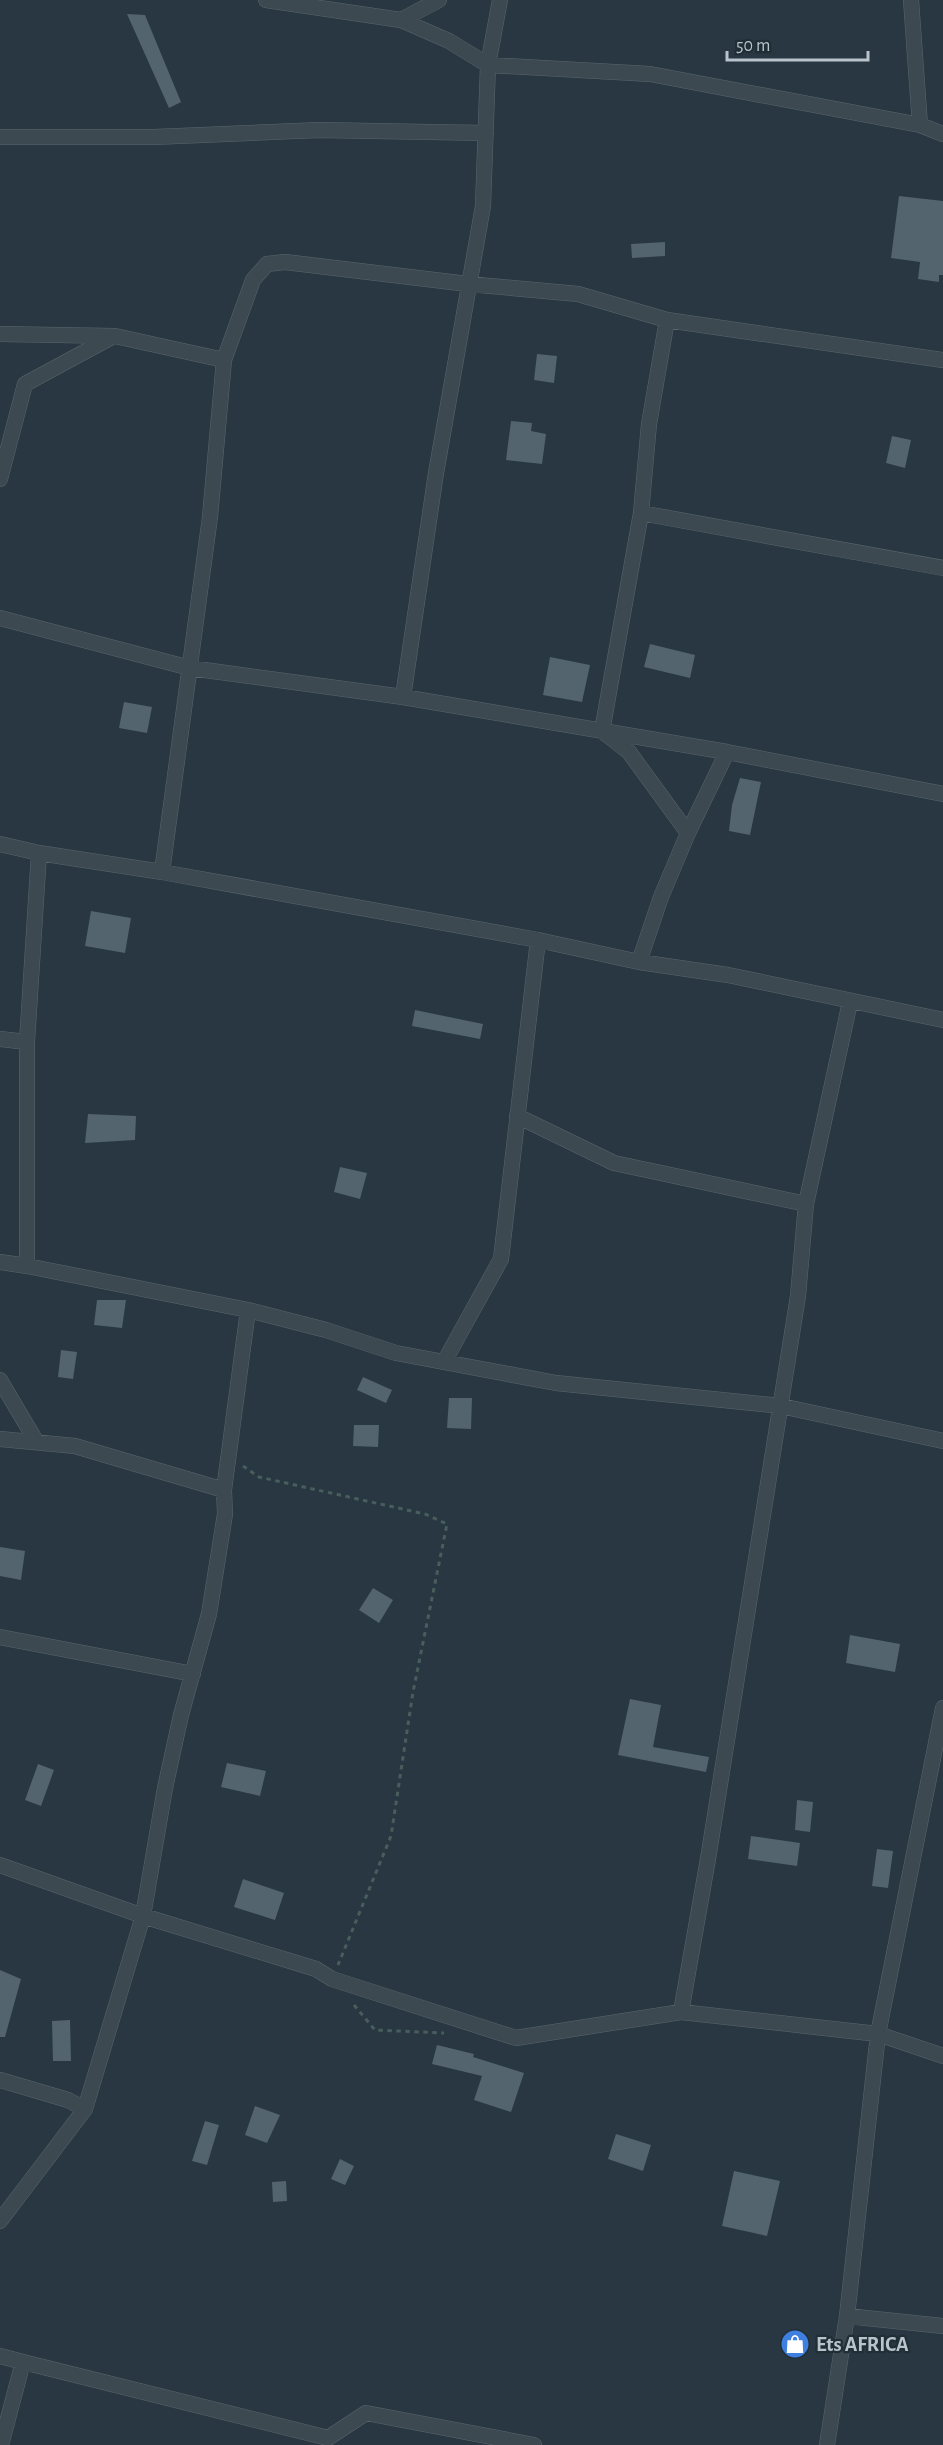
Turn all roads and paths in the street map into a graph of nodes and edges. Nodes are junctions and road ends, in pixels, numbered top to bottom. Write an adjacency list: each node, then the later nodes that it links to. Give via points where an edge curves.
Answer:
1 (266, 0): 5 (street)
2 (439, 0): 5 (street)
3 (500, 0): 6 (street)
4 (911, 0): 7 (street)
5 (401, 20): 6 (street)
6 (488, 64): 7 (street, via 650,74); 8 (street)
7 (920, 125): 9 (street)
8 (486, 134): 10 (street, via 319,130 154,137); 11 (street, via 483,206)
9 (943, 134)
10 (0, 137)
11 (468, 284): 12 (street, via 578,294); 15 (street, via 285,262 267,264 253,280); 22 (street)
12 (667, 320): 16 (street); 18 (street, via 649,424)
13 (0, 334): 14 (street)
14 (115, 336): 15 (street); 17 (street, via 25,384)
15 (224, 360): 21 (street, via 210,517)
16 (943, 360)
17 (0, 479)
18 (642, 513): 19 (street); 23 (street)
19 (943, 568)
20 (0, 618): 21 (street)
21 (190, 668): 22 (street); 29 (street)
22 (403, 697): 23 (street)
23 (602, 731): 24 (street); 26 (street, via 629,752)
24 (727, 752): 25 (street); 26 (street)
25 (943, 794)
26 (688, 832): 31 (street)
27 (0, 844): 28 (street)
28 (39, 853): 29 (street); 35 (street)
29 (162, 872): 30 (street)
30 (538, 940): 31 (street); 36 (street)
31 (639, 962): 32 (street, via 728,975)
32 (850, 1002): 33 (street); 37 (street)
33 (943, 1020)
34 (0, 1039): 35 (street)
35 (27, 1042): 39 (street)
36 (517, 1116): 37 (street, via 614,1163); 41 (street, via 501,1259)
37 (806, 1204): 43 (street, via 798,1296)
38 (0, 1262): 39 (street)
39 (27, 1266): 40 (street)
40 (248, 1310): 41 (street, via 396,1353); 47 (street)
41 (444, 1362): 43 (street, via 556,1383)
42 (0, 1380): 45 (street)
43 (781, 1406): 46 (street); 56 (street)
44 (0, 1439): 45 (street)
45 (36, 1441): 48 (street, via 75,1446)
46 (943, 1441)
47 (229, 1456): 48 (street); 54 (path, via 259,1477 425,1514 447,1524 413,1692 391,1836)
48 (224, 1490): 50 (street, via 225,1514 209,1614)
49 (0, 1637): 50 (street)
50 (193, 1674): 53 (street, via 165,1788)
51 (943, 1708): 58 (street)
52 (0, 1865): 53 (street)
53 (143, 1916): 54 (street, via 316,1969); 61 (street)
54 (332, 1979): 56 (street, via 516,2038)
55 (353, 2004): 57 (path, via 375,2030)
56 (681, 2012): 58 (street)
57 (446, 2034)
58 (878, 2034): 59 (street); 63 (street)
59 (943, 2056)
60 (0, 2079): 61 (street)
61 (85, 2109): 62 (street)
62 (0, 2221)
63 (847, 2316): 64 (street); 70 (street)
64 (943, 2326)
65 (0, 2356): 66 (street)
66 (23, 2362): 67 (street); 69 (street)
67 (327, 2442): 68 (street, via 366,2413)
68 (524, 2444)
69 (1, 2445)
70 (827, 2445)

